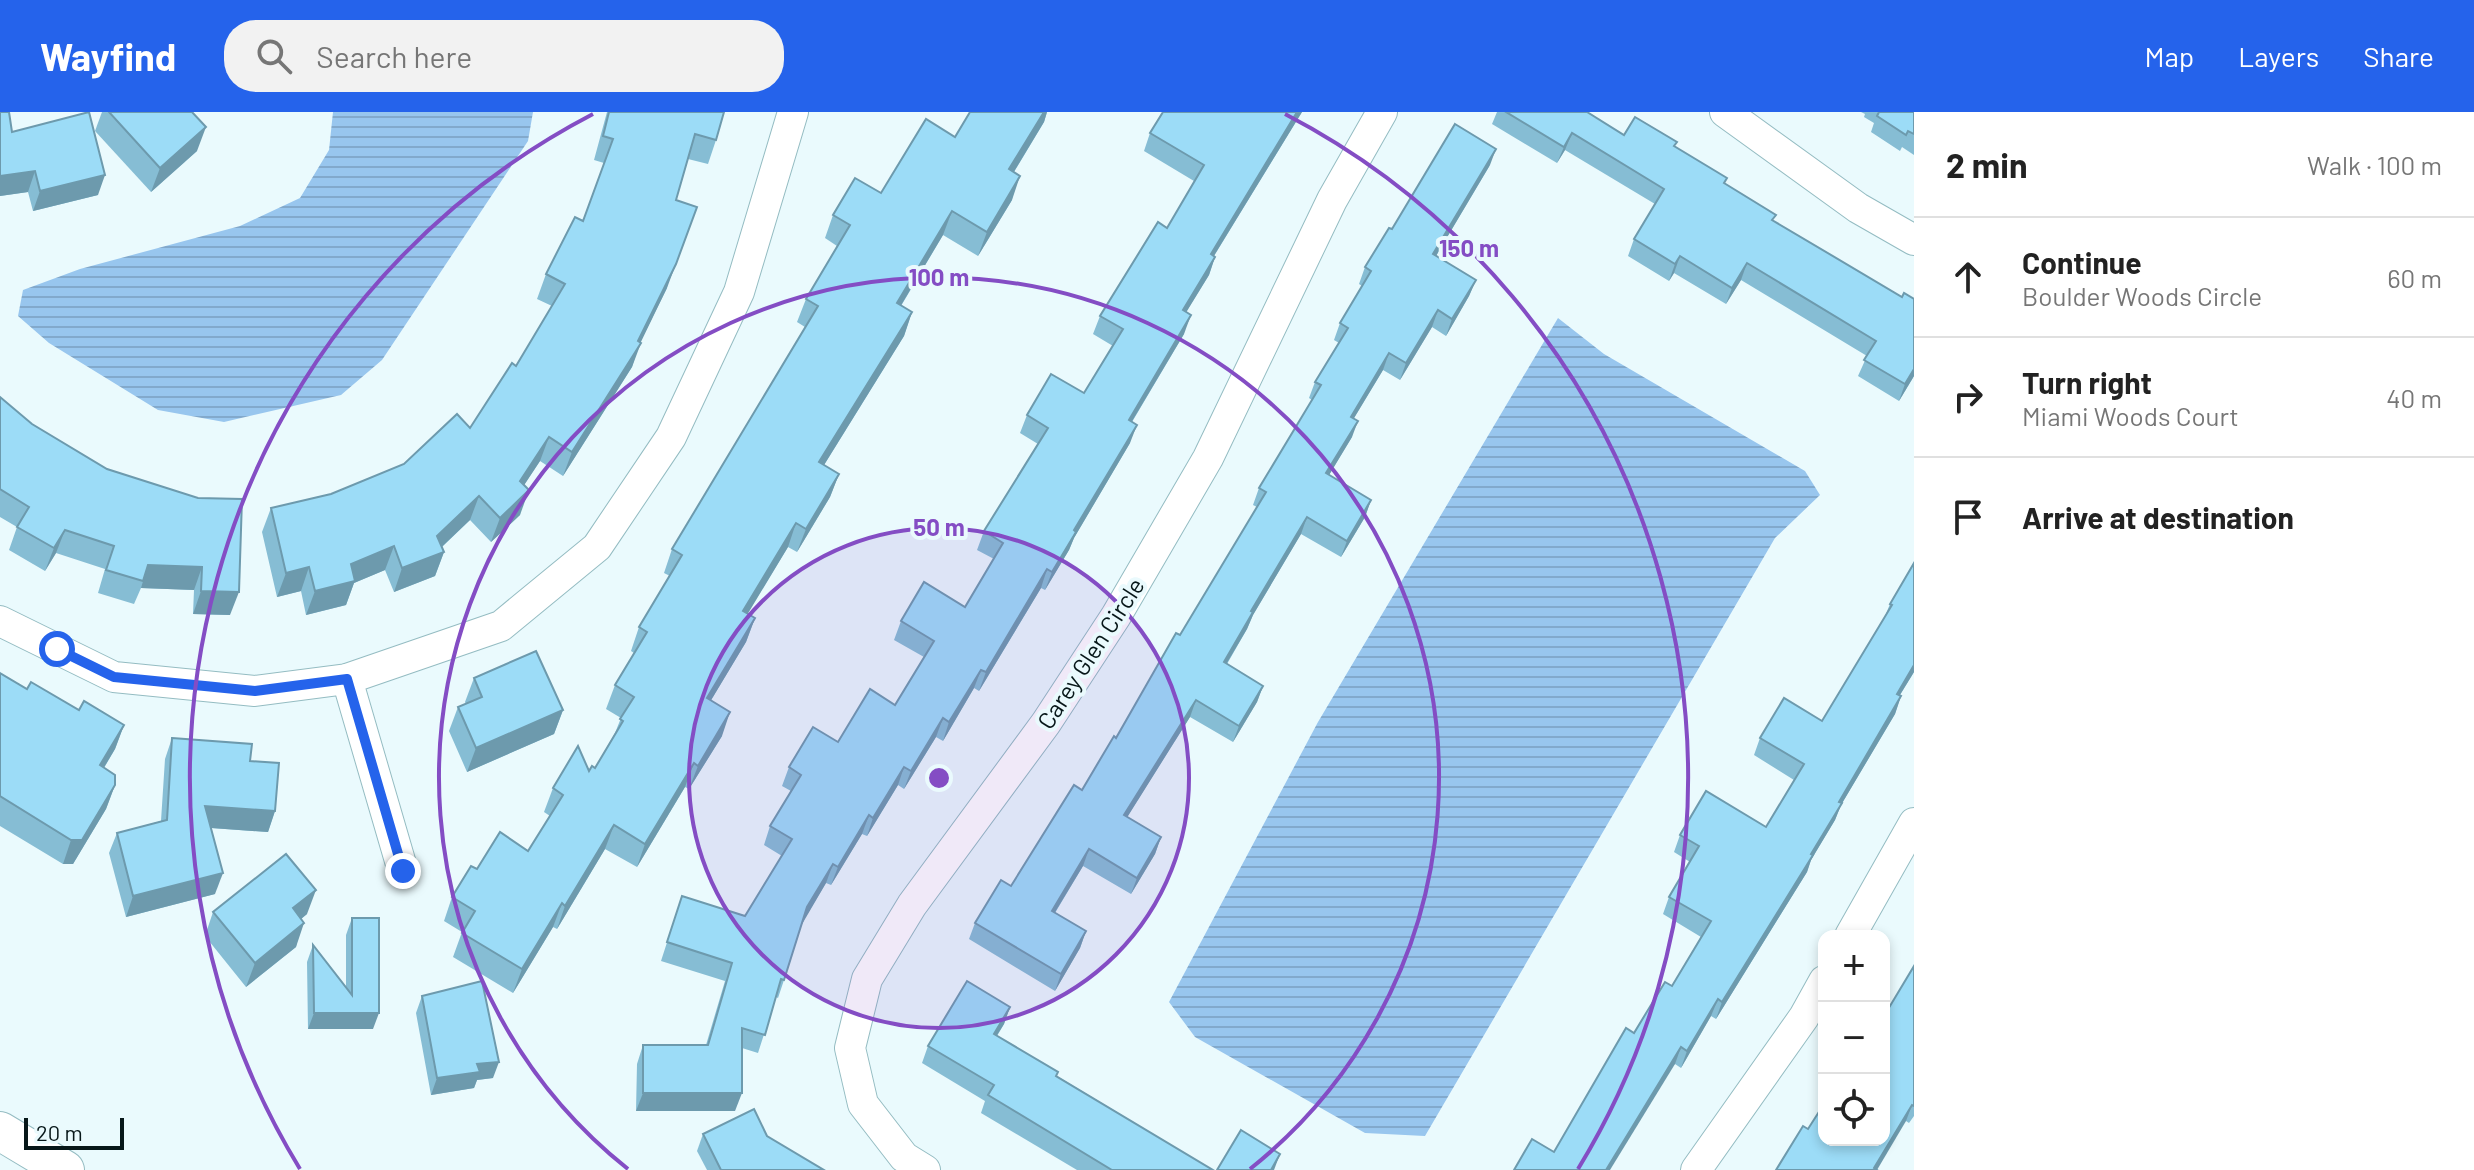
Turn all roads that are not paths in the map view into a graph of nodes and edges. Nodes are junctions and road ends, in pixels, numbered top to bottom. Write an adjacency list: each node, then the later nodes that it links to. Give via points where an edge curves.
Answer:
1 (793, 112): 6 (street, via 739,292 671,437 597,547 501,626)
2 (1382, 112): 13 (street, Carey Glen Circle, via 1332,200 1208,458 1116,616 1046,723 912,905 867,979 850,1048 863,1104 904,1157)
3 (1725, 112): 4 (street, via 1858,208)
4 (1914, 240)
5 (0, 621): 6 (street, via 114,677 255,691)
6 (347, 679): 8 (street)
7 (1914, 823): 9 (street)
8 (403, 871)
9 (1853, 930)
10 (1818, 992): 14 (street)
11 (0, 1131): 12 (street)
12 (65, 1170)
13 (925, 1170)
14 (1696, 1170)

